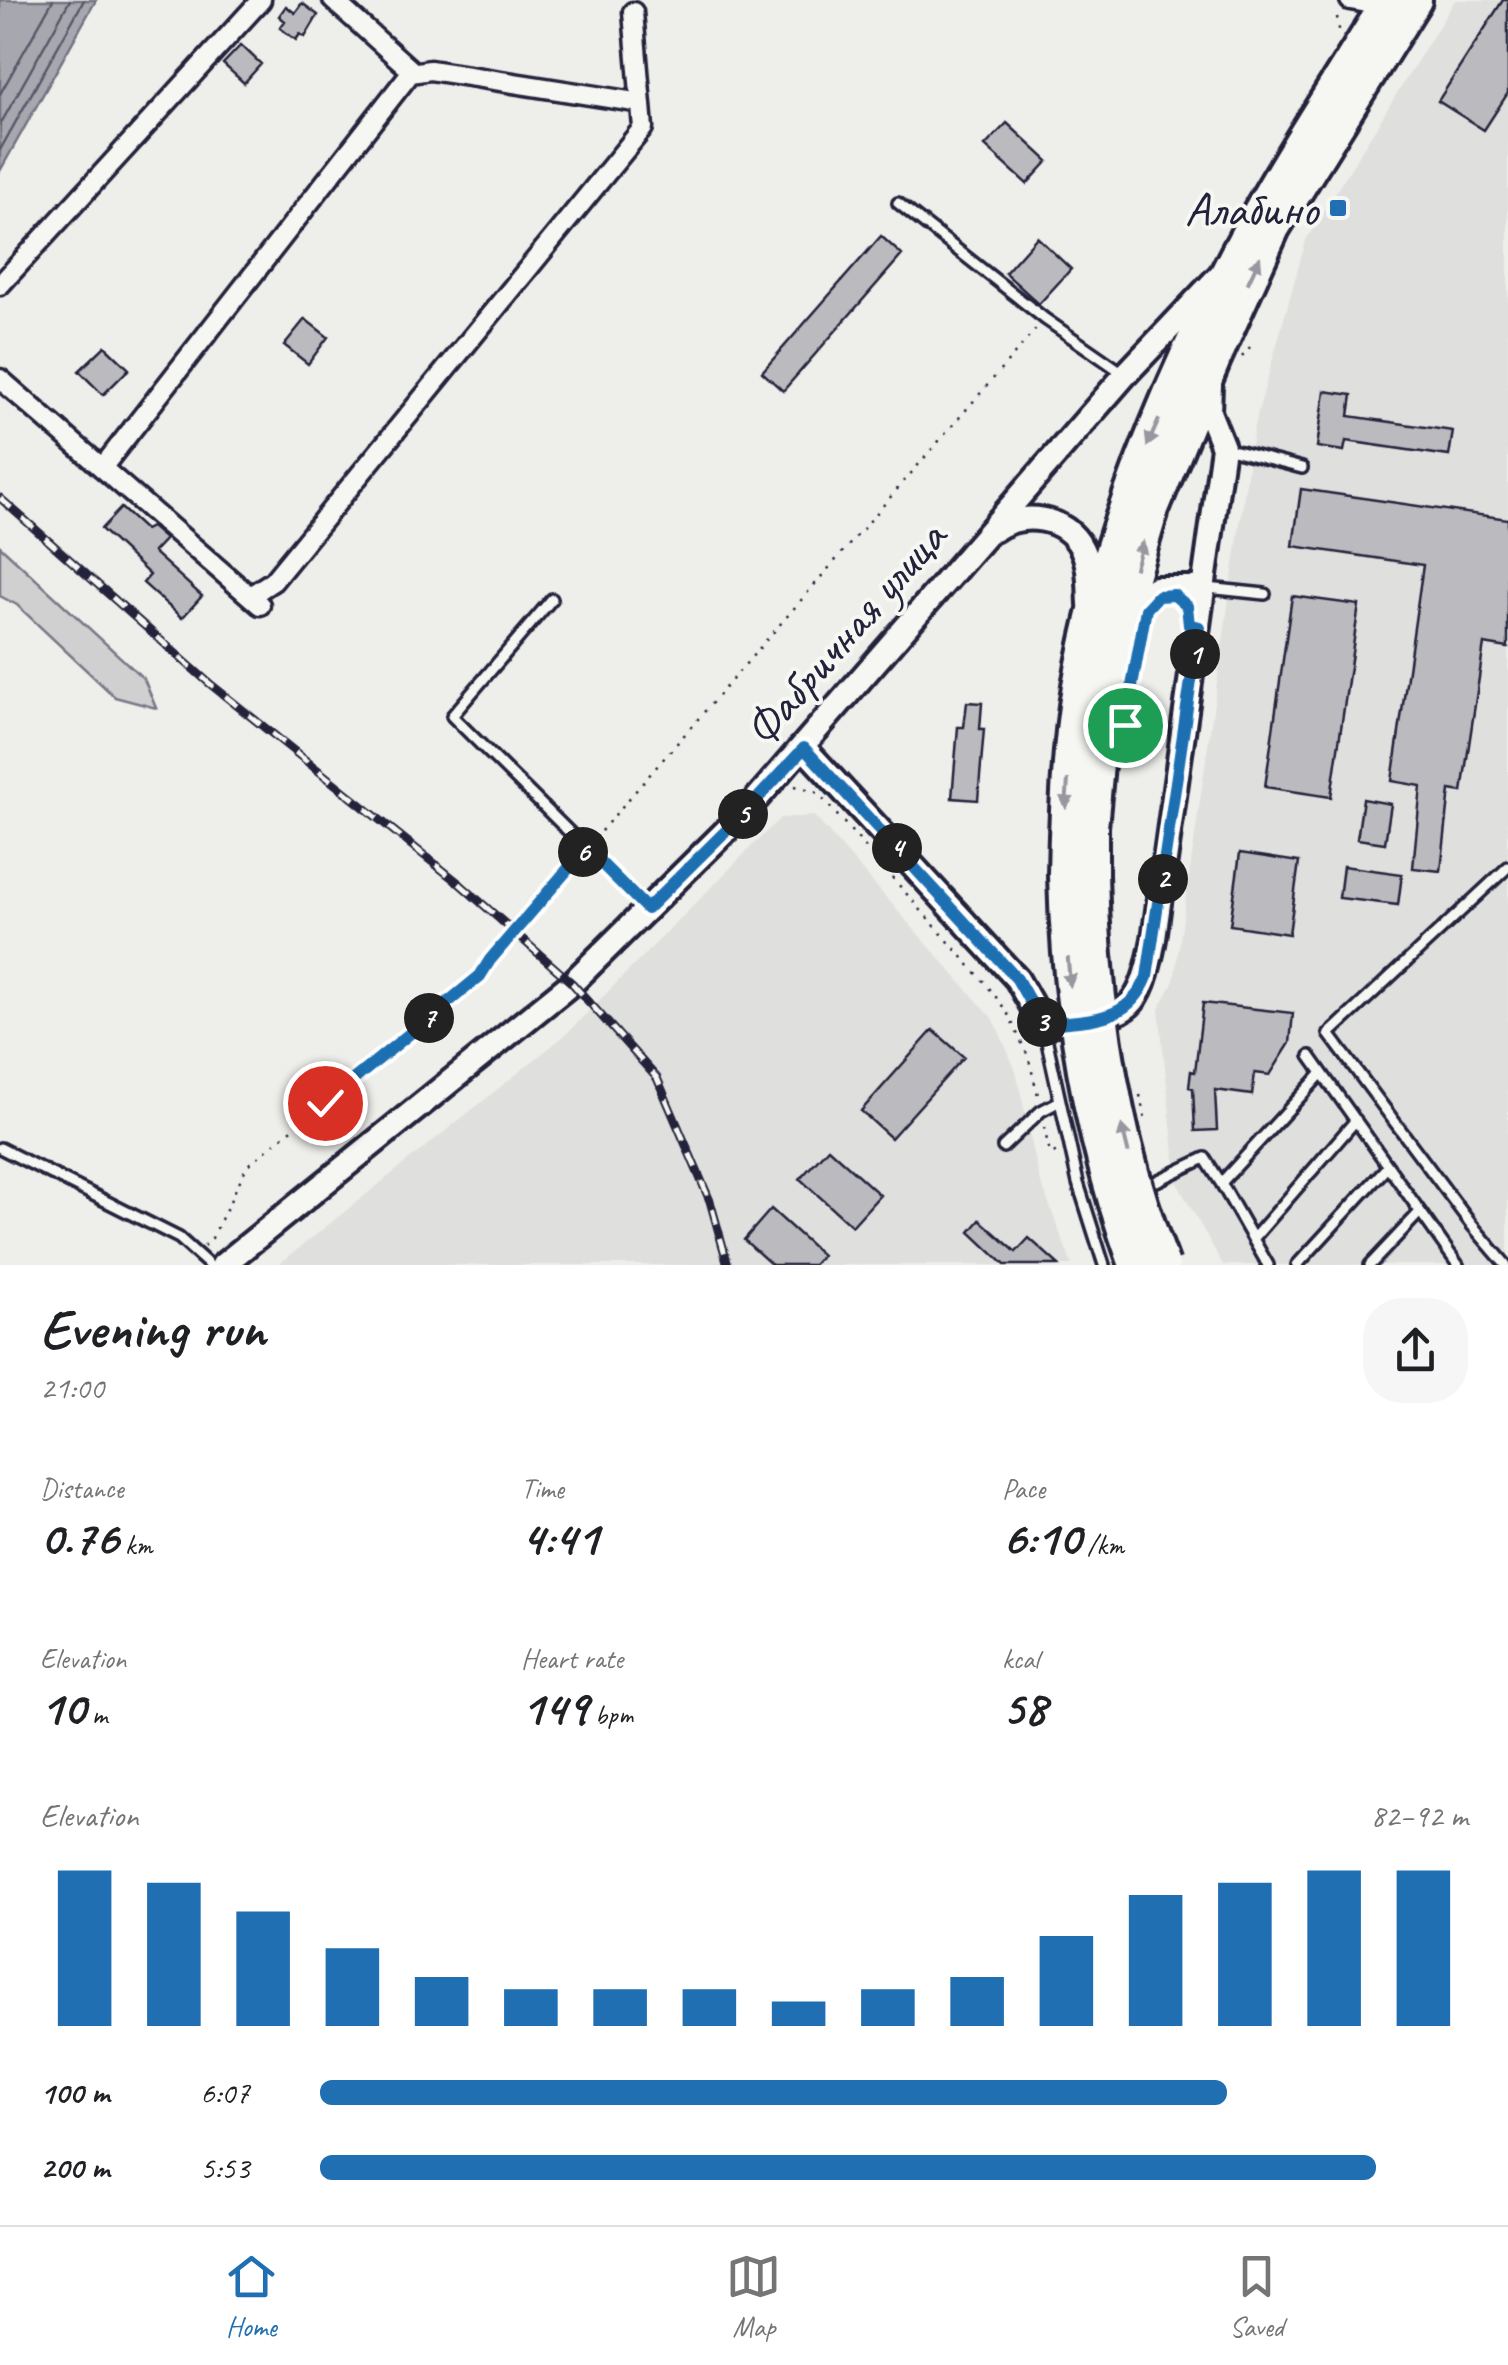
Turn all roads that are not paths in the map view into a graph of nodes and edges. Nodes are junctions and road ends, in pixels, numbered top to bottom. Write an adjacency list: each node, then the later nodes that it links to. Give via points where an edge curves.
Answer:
1 (261, 0): 11 (street)
2 (333, 0): 7 (street)
3 (1350, 0): 5 (street)
4 (1416, 0): 12 (highway, one-way to 4, via 1274,228)
5 (1387, 3): 10 (highway)
6 (633, 12): 8 (street)
7 (410, 73): 8 (street, via 430,70); 16 (street)
8 (641, 103): 16 (street, via 643,128 255,600)
9 (898, 202): 13 (lane)
10 (1230, 264): 13 (street, Фабричная улица); 22 (highway, one-way to 22, via 1148,447)
11 (0, 286)
12 (1215, 359): 15 (street, via 1209,412); 23 (highway, one-way to 12, via 1153,509)
13 (1125, 374): 18 (street, Фабричная улица)
14 (0, 379): 16 (street)
15 (1223, 448): 17 (lane); 19 (street)
16 (102, 468)
17 (1302, 468)
18 (980, 541): 22 (street, via 1017,519 1062,528 1082,550 1087,568); 24 (street, Фабричная улица)
19 (1204, 588): 20 (lane); 23 (street, via 1164,586 1146,594); 28 (street, via 1147,977 1137,998 1119,1012)
20 (1265, 594)
21 (552, 599): 27 (lane, via 452,716)
22 (1090, 629): 26 (highway, one-way to 26, via 1065,826)
23 (1114, 650): 26 (highway)
24 (804, 748): 27 (street, Фабричная улица); 28 (street, via 1009,970)
25 (1508, 867): 51 (lane, via 1329,1034)
26 (1078, 875): 45 (highway, one-way to 45, bridge, via 1066,938 1079,1052); 46 (highway, one-way to 26, bridge, via 1130,1159)
27 (647, 909): 43 (street, Фабричная улица, via 572,983)
28 (1043, 1025): 31 (lane)
29 (1310, 1056): 30 (lane)
30 (1322, 1073): 32 (lane); 36 (lane)
31 (1060, 1101): 33 (lane); 39 (lane, via 1069,1148)
32 (1356, 1120): 35 (lane); 41 (lane)
33 (1004, 1146)
34 (0, 1148): 42 (lane, via 179,1238)
35 (1388, 1166): 40 (lane); 48 (lane)
36 (1221, 1184): 37 (lane, via 1205,1158); 41 (lane)
37 (1132, 1193)
38 (1118, 1198): 39 (lane)
39 (1096, 1206): 44 (lane)
40 (1420, 1212): 49 (lane); 50 (lane)
41 (1253, 1238): 47 (lane)
42 (209, 1265)
43 (223, 1265)
44 (1104, 1265)
45 (1134, 1265)
46 (1164, 1265)
47 (1268, 1265)
48 (1297, 1265)
49 (1370, 1265)
50 (1458, 1265)
51 (1506, 1265)

